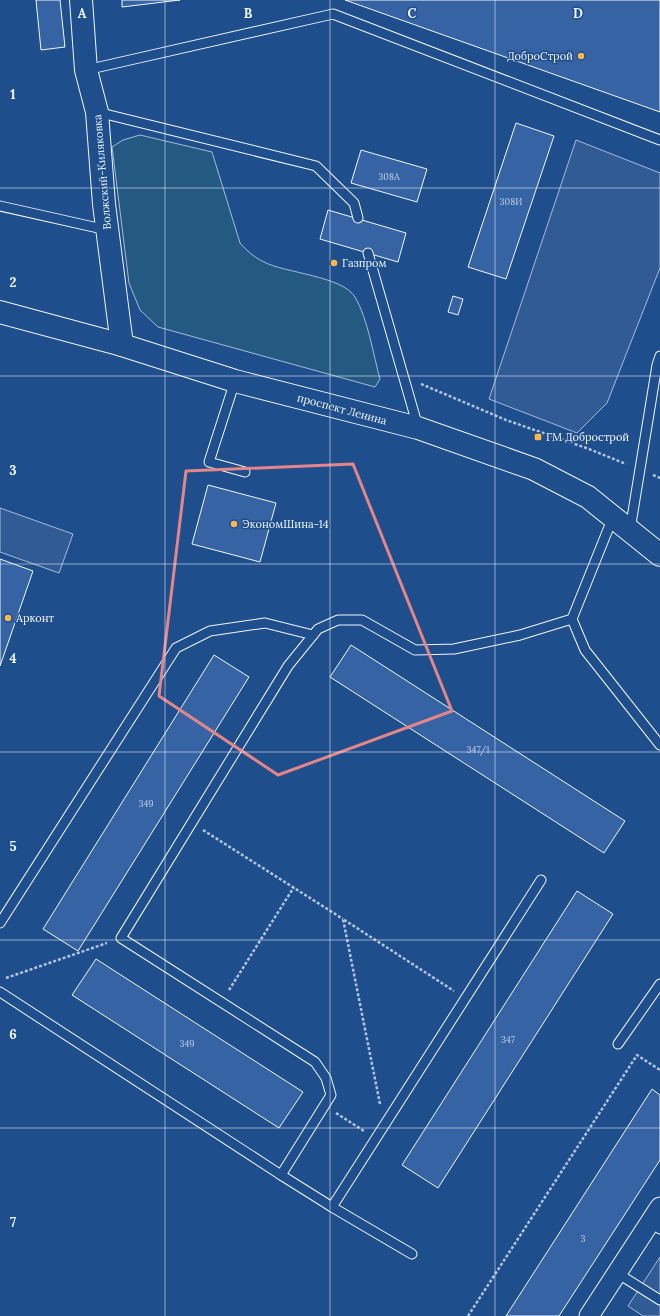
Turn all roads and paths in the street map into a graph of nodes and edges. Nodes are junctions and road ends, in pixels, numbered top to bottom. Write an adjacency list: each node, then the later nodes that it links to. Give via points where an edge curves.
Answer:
1 (81, 0): 2 (main road, Волжский-Киляковка)
2 (86, 70): 3 (main road, Волжский-Киляковка); 4 (lane, via 333,14)
3 (96, 112): 6 (lane, via 316,166 354,203); 7 (main road, Волжский-Киляковка)
4 (660, 140)
5 (0, 206): 7 (lane)
6 (358, 218)
7 (107, 230): 10 (main road, Волжский-Киляковка)
8 (368, 253): 12 (lane)
9 (0, 312): 10 (main road, проспект Ленина)
10 (122, 345): 13 (main road, проспект Ленина)
11 (660, 356): 15 (lane, via 656,366)
12 (404, 377): 14 (lane); 15 (path, via 506,420)
13 (235, 381): 14 (main road, проспект Ленина); 16 (lane, via 209,462)
14 (418, 428): 18 (main road, проспект Ленина, via 534,469 588,497)
15 (640, 470): 17 (path); 19 (lane)
16 (245, 472)
17 (660, 478)
18 (613, 517): 19 (main road, проспект Ленина); 21 (lane)
19 (630, 530): 20 (main road, проспект Ленина)
20 (660, 556)
21 (572, 620): 22 (lane, via 520,635 454,649 415,650 362,620 338,620 318,629); 23 (lane, via 585,650)
22 (313, 635): 24 (lane, via 288,666); 28 (lane, via 265,623 210,631 176,648)
23 (660, 746)
24 (192, 823): 26 (path); 29 (lane)
25 (541, 880): 33 (lane)
26 (294, 887): 27 (path); 34 (path)
27 (343, 919): 33 (path); 38 (path)
28 (0, 923)
29 (121, 938): 30 (path); 34 (lane)
30 (0, 980)
31 (660, 984): 35 (lane)
32 (0, 992): 40 (lane)
33 (466, 998): 38 (lane)
34 (221, 1002): 37 (lane, via 315,1062 326,1078 331,1095)
35 (618, 1044)
36 (660, 1070): 47 (path, via 637,1055)
37 (325, 1105): 39 (path); 40 (lane)
38 (384, 1126): 39 (lane)
39 (376, 1139): 41 (lane)
40 (281, 1175): 41 (lane)
41 (332, 1207): 44 (lane)
42 (660, 1207): 43 (street)
43 (655, 1226): 45 (street)
44 (412, 1254)
45 (617, 1273): 46 (lane); 48 (street)
46 (660, 1300)
47 (468, 1316)
48 (589, 1316)

